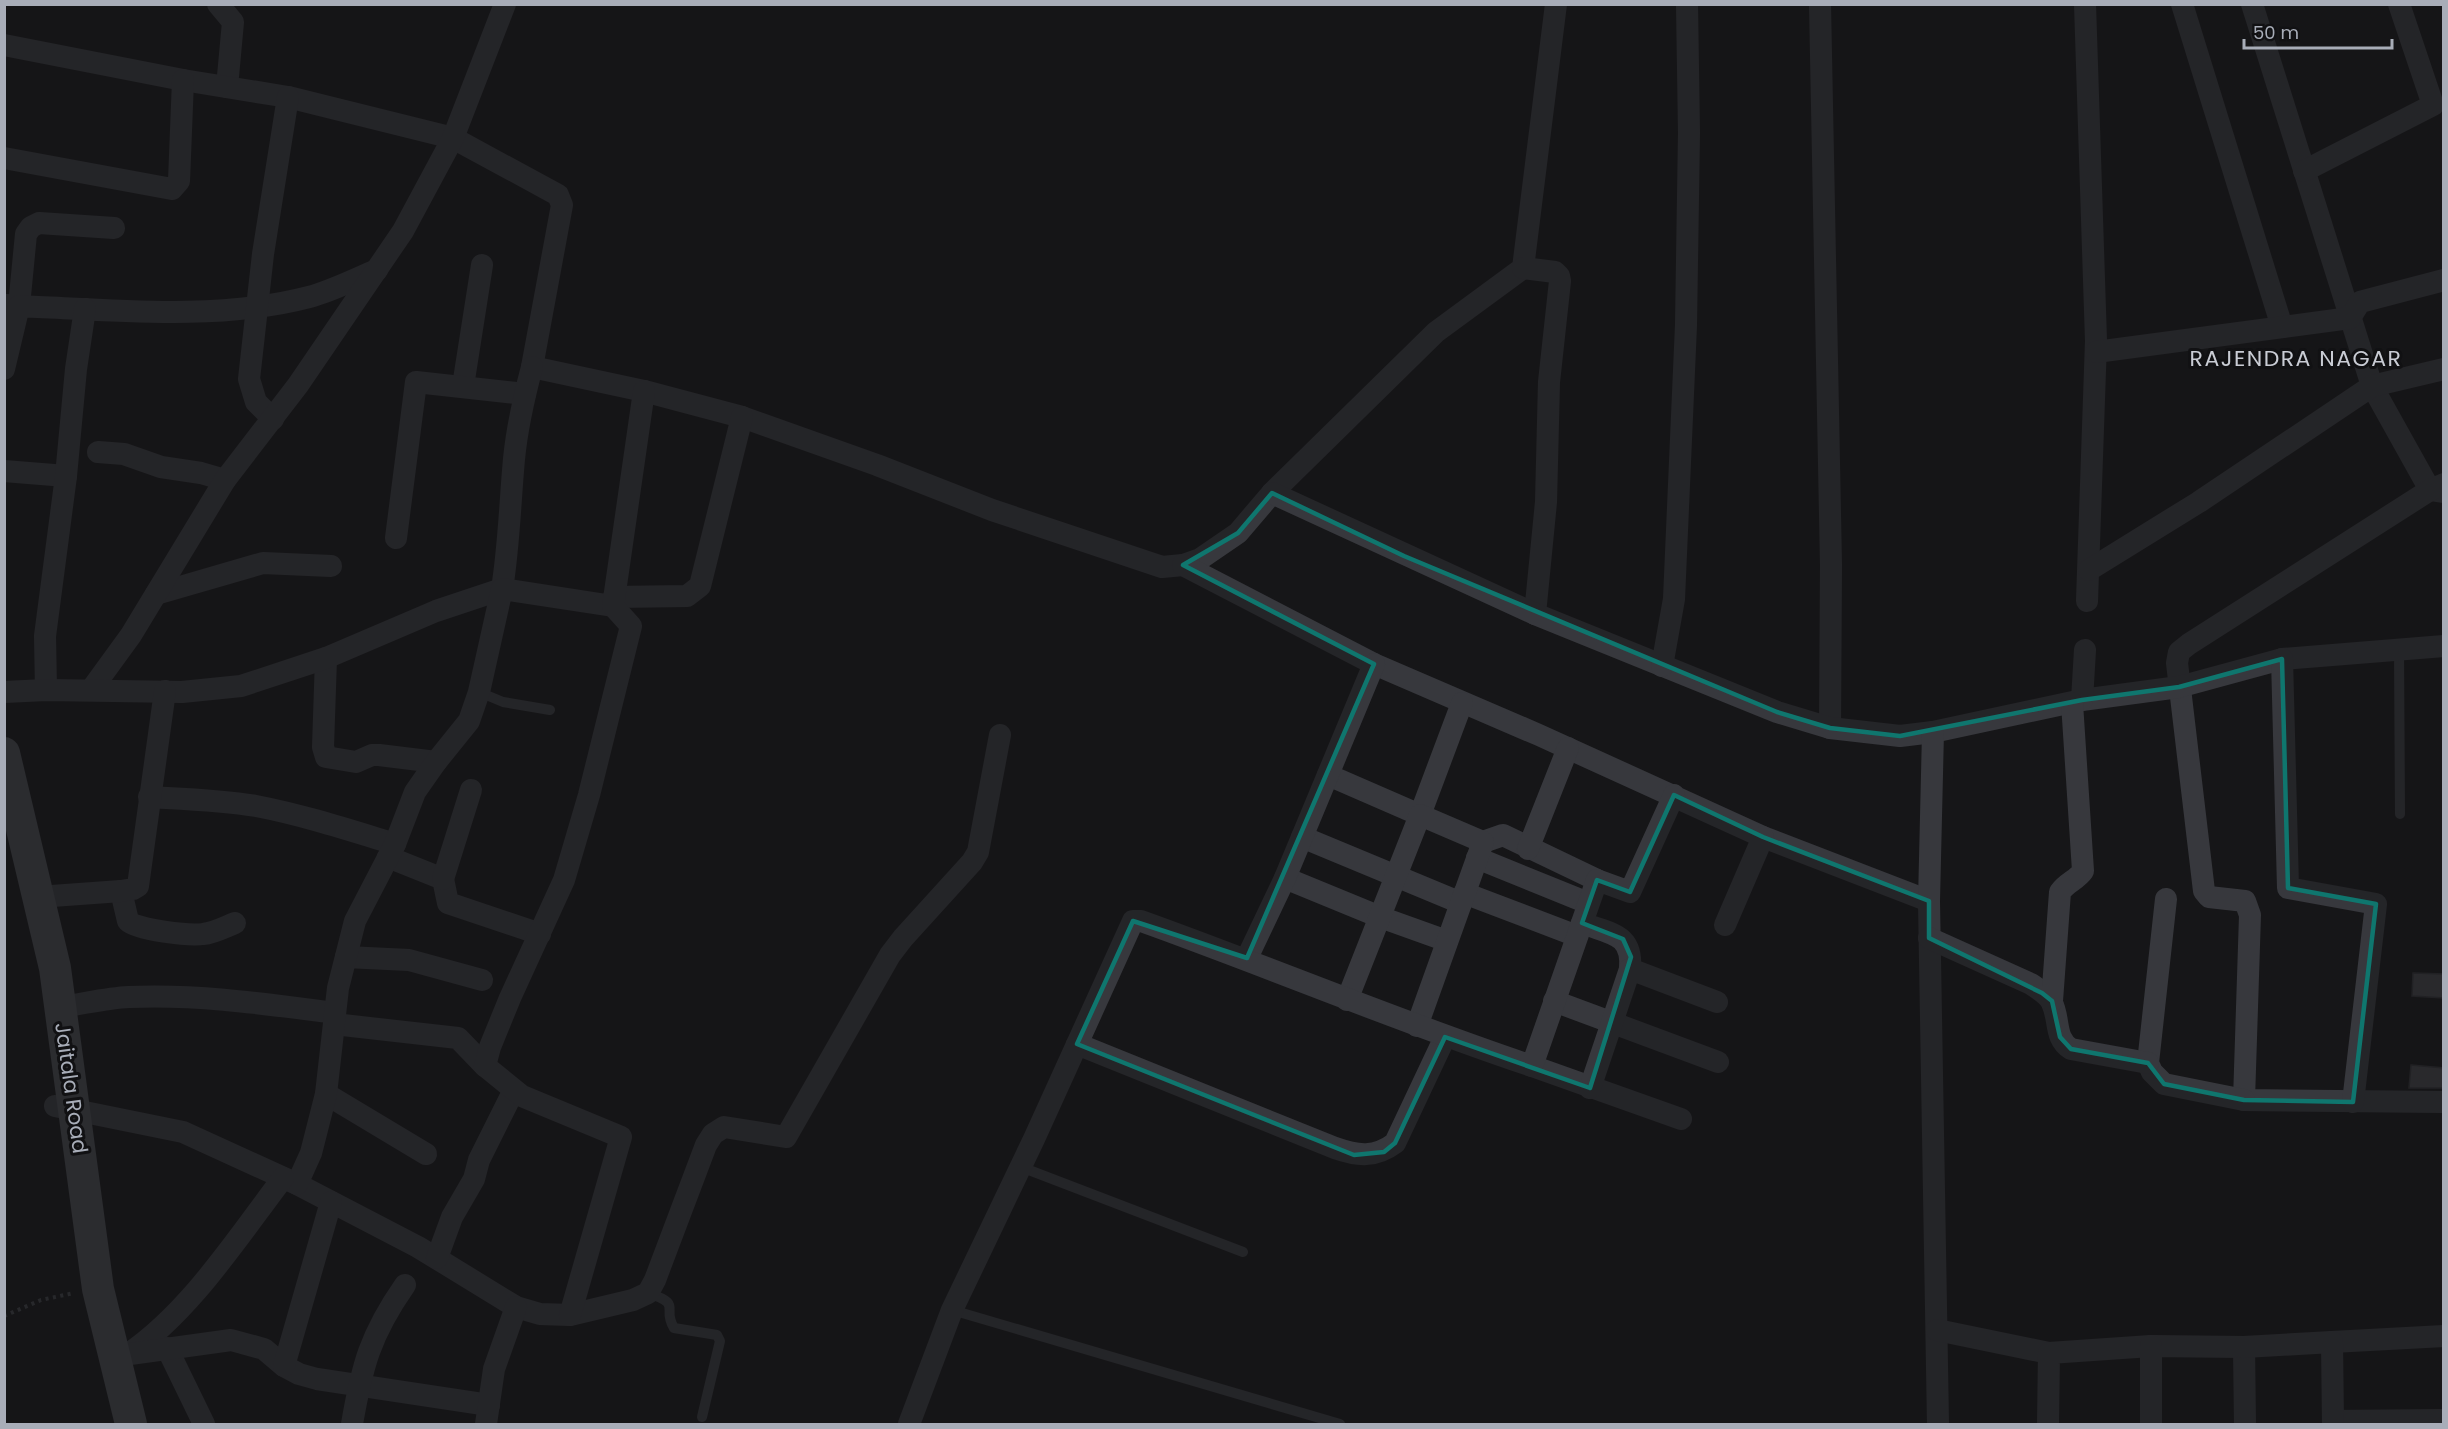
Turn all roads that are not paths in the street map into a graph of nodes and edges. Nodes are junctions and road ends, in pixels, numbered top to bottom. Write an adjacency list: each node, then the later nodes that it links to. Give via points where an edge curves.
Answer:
1 (218, 4): 12 (street, via 233,22)
2 (505, 4): 14 (street)
3 (1556, 4): 19 (street)
4 (1687, 4): 58 (street, via 1686,325 1674,599)
5 (1820, 4): 68 (street, via 1831,553)
6 (2085, 4): 27 (street)
7 (2182, 4): 26 (street)
8 (2252, 4): 16 (street)
9 (2399, 4): 16 (street, via 2433,105)
10 (4, 45): 11 (street)
11 (183, 80): 12 (street); 15 (street, via 179,181 172,189)
12 (227, 87): 13 (street)
13 (288, 97): 14 (street); 23 (street, via 270,202)
14 (453, 138): 20 (street, via 403,231); 28 (street, via 558,195 562,205)
15 (4, 158)
16 (2304, 171): 25 (street)
17 (114, 228): 22 (street, via 39,223 31,227 26,234)
18 (482, 265): 31 (street)
19 (1523, 267): 42 (street, via 1436,332); 51 (street, via 1560,276 1549,382 1546,502)
20 (377, 270): 23 (street, via 310,297); 36 (street)
21 (2444, 280): 25 (street, via 2360,302)
22 (12, 306): 24 (street); 29 (street)
23 (259, 306): 24 (street, via 153,312); 36 (street, via 249,379 256,402)
24 (85, 309): 39 (street)
25 (2350, 318): 26 (street); 32 (street)
26 (2282, 327): 27 (street)
27 (2096, 352): 46 (street)
28 (532, 367): 33 (street); 34 (street)
29 (4, 369)
30 (2444, 369): 32 (street)
31 (463, 386): 34 (street); 43 (street, via 420,381 414,386)
32 (2372, 386): 41 (street); 46 (street)
33 (644, 391): 35 (street); 50 (street)
34 (525, 394): 47 (street, via 514,457)
35 (742, 417): 44 (street, via 992,510 1162,567); 50 (street, via 700,586 687,596)
36 (273, 419): 40 (street)
37 (98, 452): 40 (street, via 124,454 161,467)
38 (4, 471): 39 (street)
39 (66, 476): 60 (street, via 44,646)
40 (225, 480): 48 (street)
41 (2439, 489): 59 (street, via 2189,644 2179,652)
42 (1272, 493): 44 (street, via 1238,533); 51 (street)
43 (396, 538)
44 (1183, 565): 57 (street)
45 (331, 566): 48 (street, via 263,563)
46 (2089, 570): 49 (street)
47 (502, 589): 50 (street); 55 (street, via 436,611); 64 (street)
48 (156, 594): 61 (street)
49 (2087, 601)
50 (613, 602): 99 (street, via 631,626 564,880)
51 (1535, 614): 58 (street)
52 (2444, 646): 54 (street)
53 (2085, 650): 65 (street)
54 (2399, 650): 56 (street); 79 (lane)
55 (326, 658): 62 (street, via 241,686); 73 (street, via 322,747 326,757 356,762 379,755)
56 (2282, 659): 59 (street); 124 (street, via 2288,888 2376,904)
57 (1374, 664): 66 (street); 74 (street)
58 (1662, 666): 68 (street, via 1777,712)
59 (2179, 687): 65 (street); 123 (street, via 2204,891 2209,897 2245,901 2250,915)
60 (46, 690): 61 (street); 63 (street)
61 (91, 690): 62 (street)
62 (165, 691): 77 (street)
63 (4, 692)
64 (479, 693): 67 (lane, via 503,702); 73 (street, via 469,721)
65 (2077, 701): 69 (street); 108 (street, via 2083,871 2060,892)
66 (1462, 703): 71 (street); 78 (street)
67 (550, 710)
68 (1830, 728): 69 (street, via 1900,736)
69 (1933, 732): 94 (street)
70 (1000, 735): 135 (street, via 978,852 972,862 890,955 786,1137 724,1127 713,1134)
71 (1568, 748): 76 (street); 83 (street)
72 (5, 754): 91 (street, Jaitala Road)
73 (435, 762): 84 (street, via 415,792)
74 (1328, 775): 78 (street); 81 (street)
75 (471, 790): 88 (street)
76 (1674, 795): 82 (street); 89 (street, via 1630,892)
77 (149, 797): 84 (street, via 256,806 334,825); 90 (street, via 138,886)
78 (1420, 814): 85 (street); 86 (street)
79 (2400, 814)
80 (4, 826): 126 (street, Jaitala Road)
81 (1302, 837): 86 (street); 87 (street)
82 (1763, 837): 94 (street); 98 (street)
83 (1527, 849): 85 (street, via 1503,836); 89 (street)
84 (391, 850): 88 (street); 102 (street, via 355,921)
85 (1480, 850): 92 (street); 96 (street)
86 (1396, 877): 92 (street); 95 (street)
87 (1285, 878): 95 (street); 103 (street)
88 (443, 879): 99 (street, via 448,903)
89 (1597, 880): 96 (street)
90 (121, 891): 91 (street); 97 (street, via 128,921 138,927 195,935)
91 (38, 897): 110 (street, Jaitala Road)
92 (1463, 898): 96 (street); 101 (street)
93 (2166, 899): 117 (street)
94 (1929, 901): 100 (street)
95 (1380, 917): 101 (street); 106 (street)
96 (1582, 921): 104 (street, via 1623,939 1629,947); 107 (street)
97 (235, 923)
98 (1725, 925)
99 (540, 934): 118 (street, via 510,998)
100 (1929, 938): 108 (street, via 2031,984); 139 (street)
101 (1447, 941): 113 (street)
102 (346, 957): 105 (street, via 409,960); 111 (street)
103 (1246, 958): 106 (street); 115 (street, via 1133,921)
104 (1630, 969): 109 (street); 112 (street)
105 (482, 980)
106 (1347, 1000): 113 (street)
107 (1554, 1001): 112 (street); 119 (street)
108 (2052, 1001): 117 (street, via 2064,1045)
109 (1717, 1002)
110 (60, 1007): 111 (street, via 126,997 173,996 231,999); 126 (street, Jaitala Road)
111 (335, 1019): 118 (street, via 458,1038); 122 (street)
112 (1613, 1023): 116 (street); 120 (street)
113 (1417, 1026): 114 (street)
114 (1446, 1037): 115 (street, via 1395,1143 1384,1152 1369,1155 1345,1152); 119 (street)
115 (1077, 1044): 129 (street)
116 (1718, 1062)
117 (2148, 1063): 123 (street, via 2164,1084)
118 (485, 1066): 121 (street)
119 (1532, 1066): 120 (street)
120 (1590, 1088): 127 (street)
121 (514, 1090): 133 (street, via 479,1160 474,1179 452,1217); 138 (street, via 621,1137)
122 (326, 1094): 128 (street); 130 (street, via 311,1153)
123 (2244, 1100): 124 (street)
124 (2353, 1102): 125 (street)
125 (2444, 1102)
126 (65, 1108): 130 (street, via 183,1132); 146 (street, Jaitala Road, via 98,1289); 153 (street, Jaitala Road, via 66,1205)
127 (1681, 1119)
128 (426, 1154)
129 (1021, 1167): 132 (lane); 137 (street)
130 (290, 1181): 131 (street); 146 (street, via 195,1292)
131 (331, 1202): 133 (street); 147 (street)
132 (1243, 1252)
133 (437, 1258): 136 (street)
134 (405, 1285): 148 (street, via 385,1313)
135 (648, 1293): 138 (street); 150 (lane, via 670,1304 674,1328 717,1335 720,1341)
136 (516, 1307): 138 (street, via 540,1314); 149 (street, via 494,1369)
137 (952, 1310): 157 (street); 158 (lane)
138 (570, 1315)
139 (1937, 1330): 145 (street); 159 (street)
140 (2444, 1336): 141 (street)
141 (2332, 1342): 143 (street); 152 (street)
142 (2151, 1346): 143 (street); 145 (street); 161 (street)
143 (2244, 1347): 162 (street)
144 (167, 1348): 146 (street); 147 (street, via 231,1340 264,1349); 155 (street)
145 (2049, 1353): 160 (street)
146 (122, 1357): 154 (street, Jaitala Road)
147 (284, 1366): 148 (street, via 317,1379)
148 (359, 1386): 149 (street); 156 (street)
149 (487, 1415)
150 (702, 1417)
151 (2444, 1420): 152 (street)
152 (2333, 1423)
153 (110, 1425)
154 (131, 1425)
155 (204, 1425)
156 (352, 1425)
157 (909, 1425)
158 (1340, 1425)
159 (1938, 1425)
160 (2048, 1425)
161 (2151, 1425)
162 (2245, 1425)

